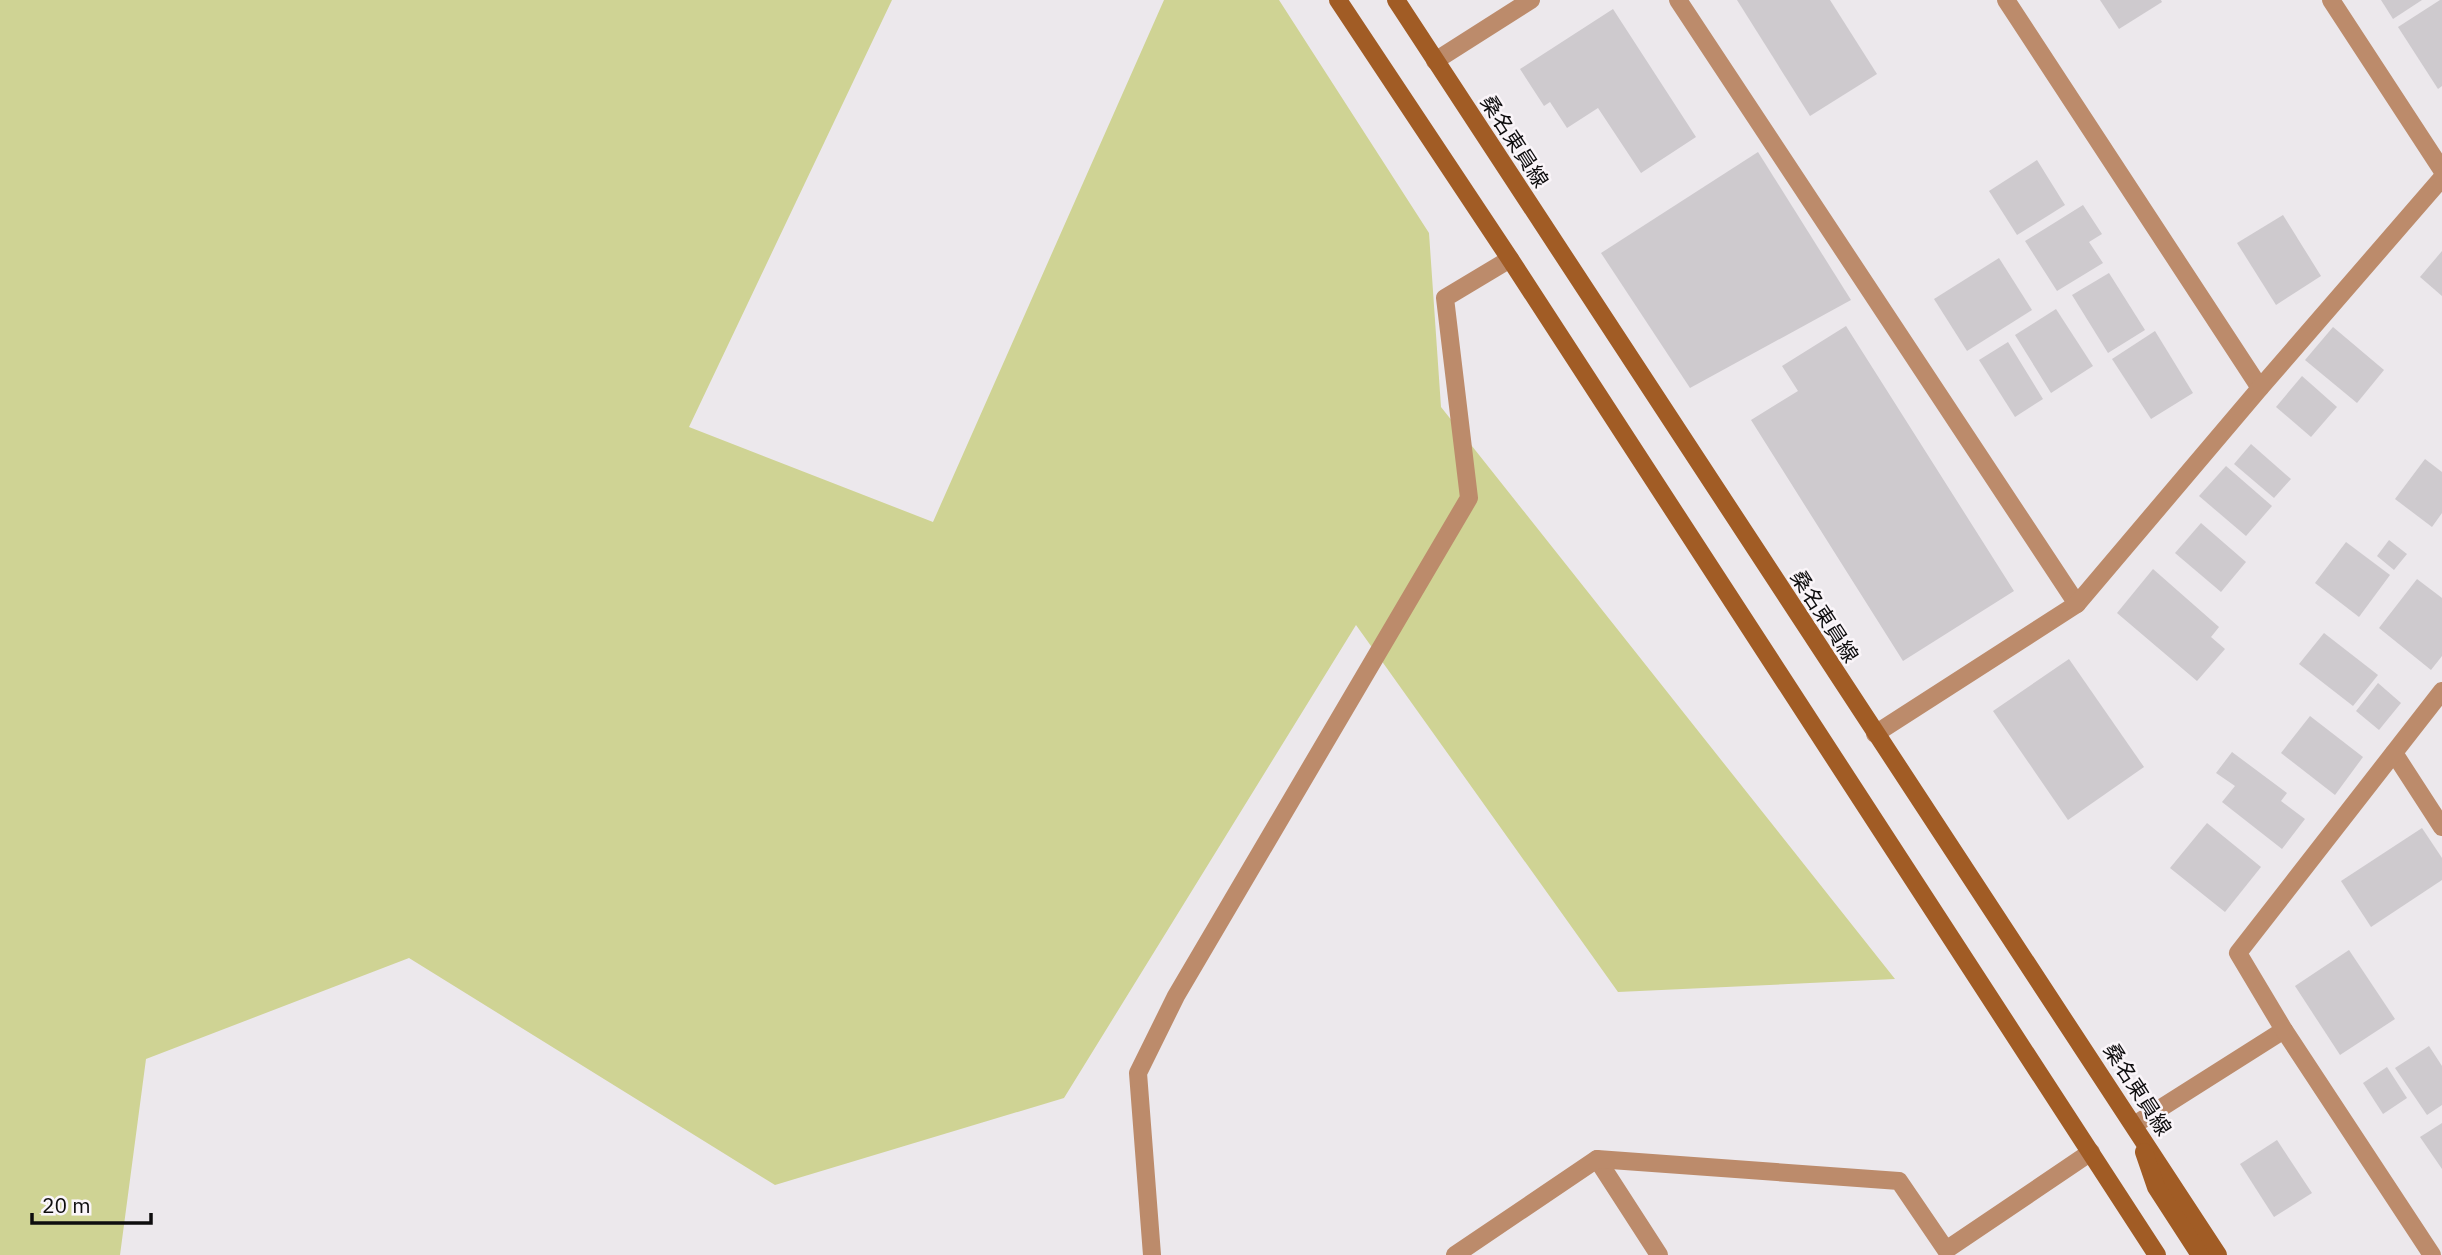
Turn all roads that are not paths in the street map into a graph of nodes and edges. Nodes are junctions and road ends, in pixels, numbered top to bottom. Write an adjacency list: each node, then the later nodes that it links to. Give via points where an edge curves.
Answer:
1 (1338, 0): 10 (main road)
2 (1396, 0): 7 (main road, 桑名東員線)
3 (1531, 0): 7 (street)
4 (1678, 0): 12 (street)
5 (2006, 0): 11 (street)
6 (2331, 0): 8 (street)
7 (1435, 61): 14 (main road, 桑名東員線)
8 (2442, 170)
9 (2442, 178): 11 (street)
10 (1510, 259): 19 (main road); 22 (street, via 1445,298 1469,498 1176,996 1138,1073)
11 (2260, 388): 12 (street)
12 (2077, 604): 14 (street)
13 (2442, 691): 15 (street)
14 (1875, 734): 18 (main road, 桑名東員線)
15 (2394, 753): 16 (street); 17 (street, via 2238,953)
16 (2442, 827)
17 (2284, 1030): 18 (street); 28 (street)
18 (2134, 1125): 26 (main road, via 2156,1187); 27 (main road, 桑名東員線)
19 (2091, 1152): 21 (street); 25 (main road)
20 (1597, 1159): 21 (street, via 1899,1181); 23 (street); 24 (street)
21 (1947, 1252)
22 (1152, 1255)
23 (1455, 1255)
24 (1659, 1255)
25 (2157, 1255)
26 (2200, 1255)
27 (2218, 1255)
28 (2432, 1255)

